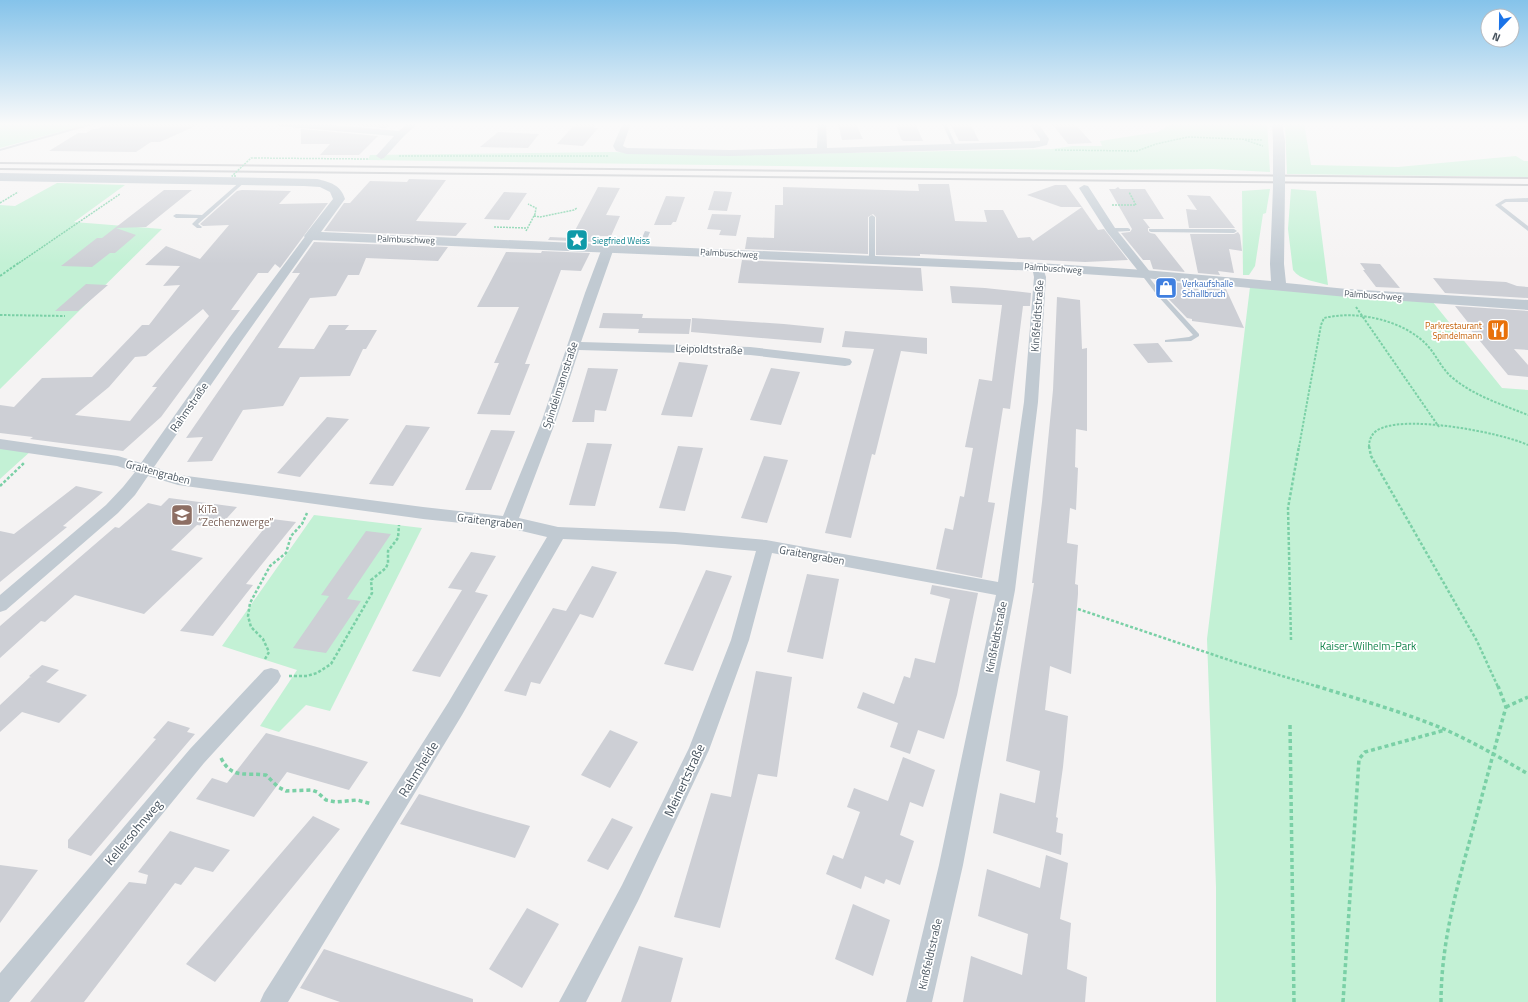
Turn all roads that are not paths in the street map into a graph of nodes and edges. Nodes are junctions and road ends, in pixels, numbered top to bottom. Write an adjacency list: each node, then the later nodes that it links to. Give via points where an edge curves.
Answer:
1 (1279, 170): 22 (street, bridge)
2 (0, 177): 3 (street)
3 (240, 178): 7 (lane); 16 (street, Rahmstraße, via 310,182 336,191 339,199)
4 (1084, 188): 11 (street)
5 (1528, 200): 10 (lane, via 1505,201 1498,205)
6 (176, 216): 7 (lane)
7 (203, 217): 9 (lane, via 195,224)
8 (872, 217): 19 (lane)
9 (199, 227)
10 (1528, 229)
11 (1111, 230): 12 (lane); 21 (street)
12 (1128, 230)
13 (1152, 230): 14 (lane)
14 (1234, 231)
15 (647, 232): 18 (lane)
16 (311, 236): 17 (street, Palmbuschweg); 28 (street, Rahmstraße, via 235,340)
17 (608, 248): 18 (street, Palmbuschweg); 25 (street, Spindelmannstraße)
18 (640, 249): 19 (street, Palmbuschweg)
19 (872, 259): 20 (street, Palmbuschweg)
20 (1038, 267): 21 (street, Palmbuschweg); 32 (street, Kinßfeldtstraße, via 1040,277 1031,402)
21 (1146, 274): 22 (street, Palmbuschweg); 24 (lane, via 1159,294 1197,335 1191,339)
22 (1279, 286): 23 (street, Palmbuschweg)
23 (1528, 305)
24 (1167, 341)
25 (573, 346): 26 (street, Leipoldtstraße, via 750,351); 29 (street, Spindelmannstraße, via 548,423)
26 (845, 362)
27 (0, 444): 28 (street, Graitengraben, via 118,461)
28 (146, 470): 29 (street, Graitengraben, via 178,480); 33 (street, Rahmstraße, via 118,503)
29 (509, 522): 30 (street, Graitengraben)
30 (558, 533): 31 (street, Graitengraben, via 675,538); 36 (street, Rahmheide, via 455,709)
31 (766, 546): 32 (street, Graitengraben); 37 (street, Meinertstraße, via 740,640 699,750 630,892)
32 (1006, 590): 38 (street, Kinßfeldtstraße, via 951,865)
33 (0, 605)
34 (271, 676): 35 (street, Kellersohnweg, via 197,756)
35 (0, 993)
36 (273, 1002)
37 (572, 1002)
38 (919, 1002)

